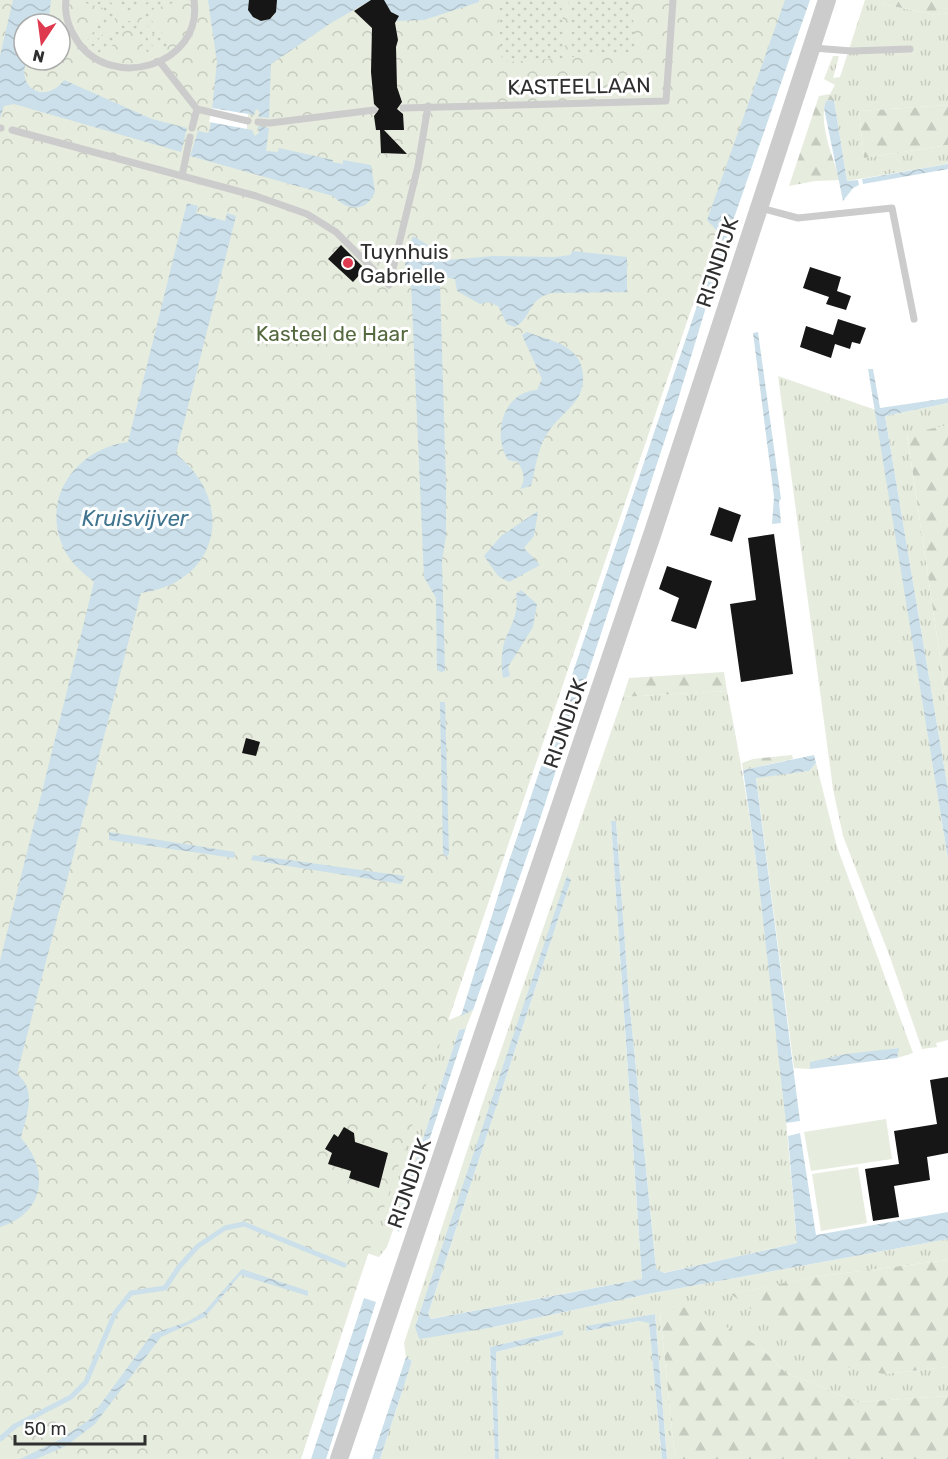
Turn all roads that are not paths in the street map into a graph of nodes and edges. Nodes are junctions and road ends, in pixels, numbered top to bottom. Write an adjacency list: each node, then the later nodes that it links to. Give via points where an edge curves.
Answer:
1 (66, 0): 7 (lane, via 70,28 91,56 123,69 142,69)
2 (194, 0): 7 (lane, via 192,25 182,44)
3 (673, 0): 8 (lane, KASTEELLAAN, via 666,101)
4 (827, 0): 5 (street, RIJNDIJK)
5 (811, 47): 6 (lane, via 852,51); 18 (street, RIJNDIJK)
6 (910, 49)
7 (159, 62): 10 (lane)
8 (428, 106): 9 (lane); 17 (lane, via 418,166 389,285 339,235 307,214)
9 (403, 108)
10 (197, 110): 12 (lane); 14 (lane)
11 (374, 110): 13 (lane)
12 (248, 121)
13 (258, 122)
14 (192, 128)
15 (12, 130): 17 (lane)
16 (190, 137): 17 (lane)
17 (182, 176)
18 (759, 207): 19 (lane, via 798,218 892,208); 20 (street, RIJNDIJK)
19 (914, 319)
20 (339, 1459)

